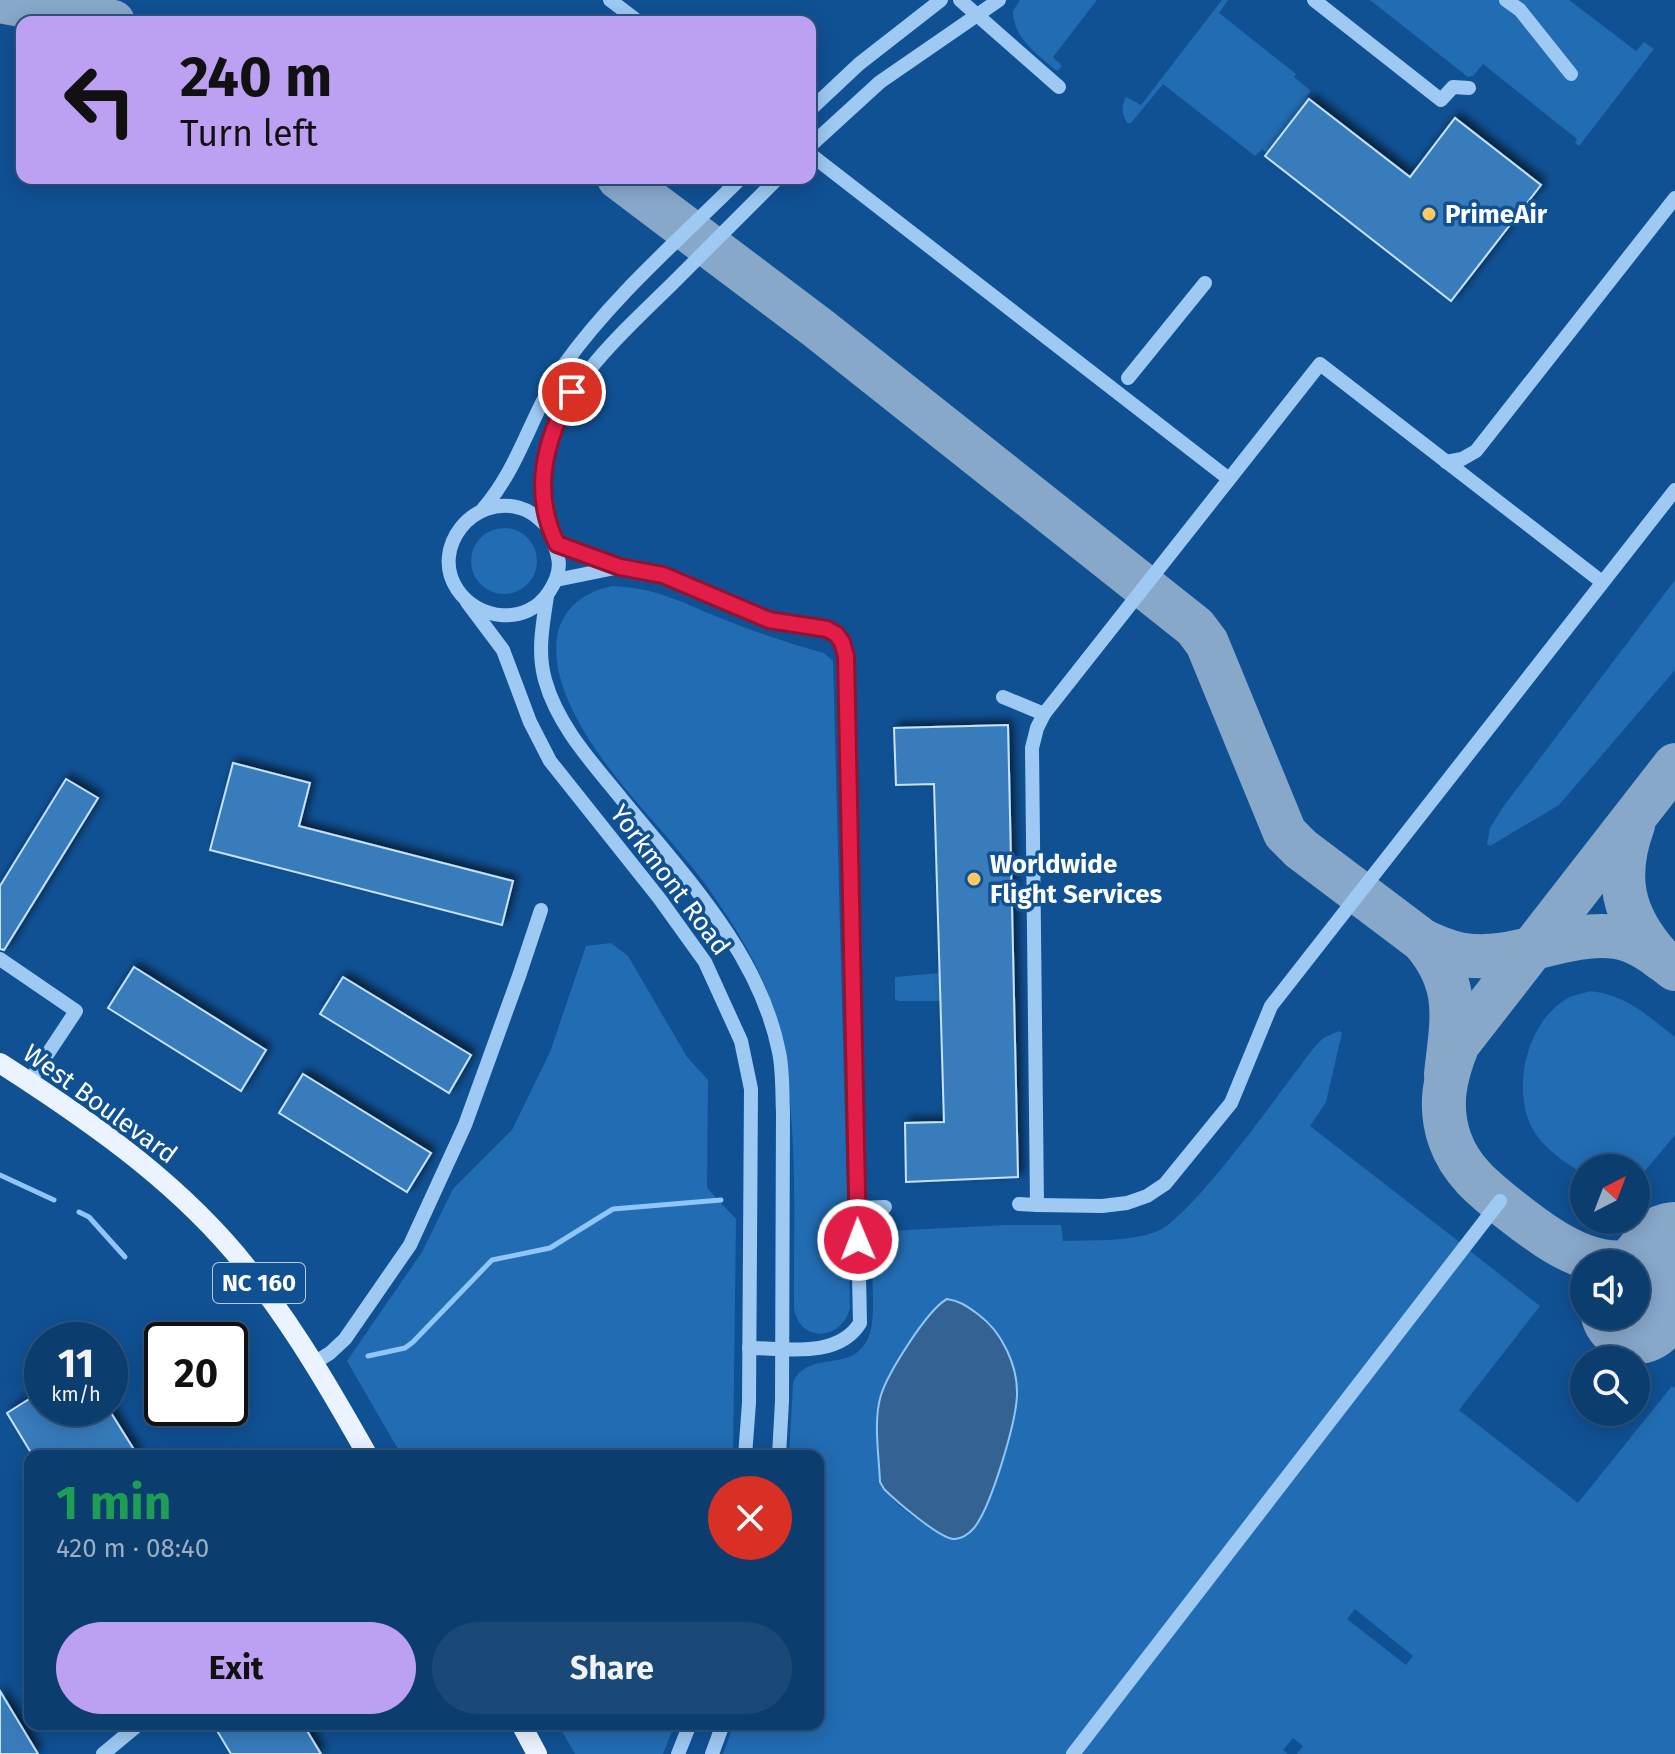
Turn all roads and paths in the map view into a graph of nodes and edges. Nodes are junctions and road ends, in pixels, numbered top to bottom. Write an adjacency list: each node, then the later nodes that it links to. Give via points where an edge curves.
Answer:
1 (610, 0): 8 (street)
2 (941, 0): 12 (street)
3 (960, 0): 7 (street)
4 (999, 0): 7 (street)
5 (1314, 0): 11 (street, via 1441,100 1453,87)
6 (1506, 0): 9 (street)
7 (977, 15): 10 (street); 13 (street, via 880,82)
8 (631, 16)
9 (1571, 74)
10 (1059, 87)
11 (1469, 88)
12 (816, 104)
13 (816, 141)
14 (816, 159): 21 (street)
15 (735, 184): 23 (street, Yorkmont Road, via 580,344 547,391 514,467)
16 (772, 184): 24 (street, Yorkmont Road, via 614,342 572,392 555,423 543,468)
17 (1675, 198): 20 (street, via 1476,451)
18 (1205, 283): 19 (street)
19 (1128, 378)
20 (1446, 462): 21 (street, via 1320,364); 28 (street)
21 (1229, 479): 32 (street)
22 (1675, 490): 28 (street)
23 (483, 509): 24 (street, via 519,507); 30 (street, Yorkmont Road, via 467,519 449,551 449,570)
24 (549, 528): 25 (street, Yorkmont Road)
25 (557, 544): 26 (street); 27 (street, Yorkmont Road)
26 (620, 567): 27 (street); 41 (street, via 663,575 756,615 827,629 842,642)
27 (556, 580): 29 (street, Yorkmont Road)
28 (1602, 582): 39 (street, via 1271,1006 1231,1103 1165,1184 1127,1203)
29 (547, 596): 30 (street, via 517,615 499,616); 43 (street, Yorkmont Road, via 542,665 559,714 724,929 774,1032 782,1080)
30 (467, 602): 42 (street, Yorkmont Road, via 503,650 550,761 693,945 716,982 741,1041 751,1089)
31 (1003, 697): 32 (street)
32 (1044, 714): 39 (street, via 1032,748)
33 (541, 910): 44 (street, via 465,1125 410,1245 345,1339)
34 (0, 959): 36 (street, via 76,1011)
35 (0, 1063): 36 (main road, West Boulevard / NC 160)
36 (29, 1082): 44 (main road, West Boulevard / NC 160, via 128,1151 178,1195 257,1280)
37 (1500, 1201): 56 (street)
38 (1019, 1204): 39 (street)
39 (1037, 1205)
40 (885, 1207): 41 (street)
41 (858, 1208): 43 (street, via 860,1323 840,1344)
42 (749, 1348): 43 (street); 46 (street, Yorkmont Road)
43 (782, 1348): 47 (street, Yorkmont Road)
44 (314, 1363): 45 (main road, West Boulevard / NC 160)
45 (365, 1450)
46 (745, 1450)
47 (779, 1450)
48 (132, 1730): 52 (street)
49 (524, 1730): 53 (main road)
50 (688, 1730): 54 (street)
51 (721, 1730): 55 (street)
52 (103, 1754)
53 (537, 1754)
54 (678, 1754)
55 (712, 1754)
56 (1073, 1754)

